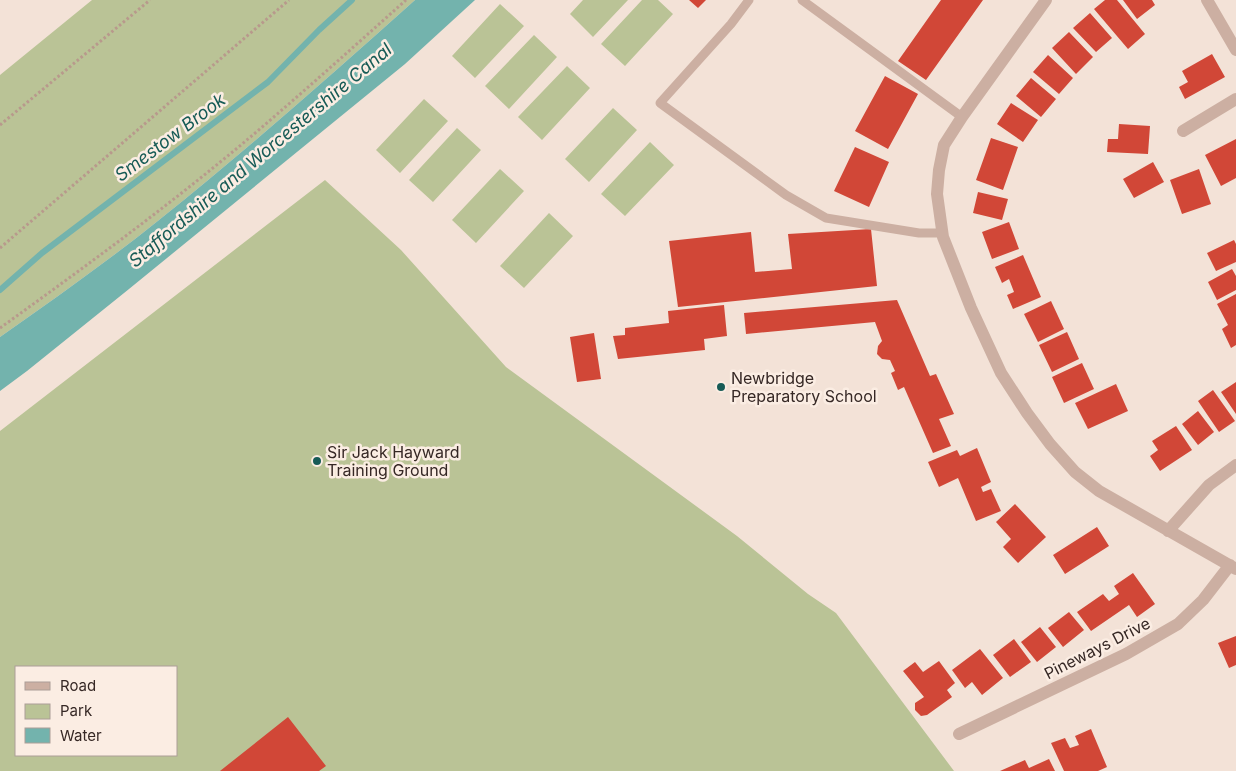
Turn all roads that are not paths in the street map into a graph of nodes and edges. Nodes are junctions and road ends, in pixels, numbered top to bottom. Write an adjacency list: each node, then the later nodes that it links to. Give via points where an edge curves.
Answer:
1 (749, 0): 9 (lane, via 660,103 786,194 826,218 919,233)
2 (802, 0): 7 (lane)
3 (1046, 0): 7 (street)
4 (1207, 0): 5 (street)
5 (1236, 50)
6 (1236, 99): 8 (street)
7 (962, 117): 9 (street, via 944,144 939,170 937,194)
8 (1183, 131)
9 (943, 233): 11 (street, via 971,308 1001,373 1033,421 1075,472 1099,491)
10 (1236, 465): 11 (street, via 1210,484)
11 (1168, 531): 12 (street)
12 (1233, 567): 13 (street, Pineways Drive, via 1178,624 1126,654)
13 (959, 734)

